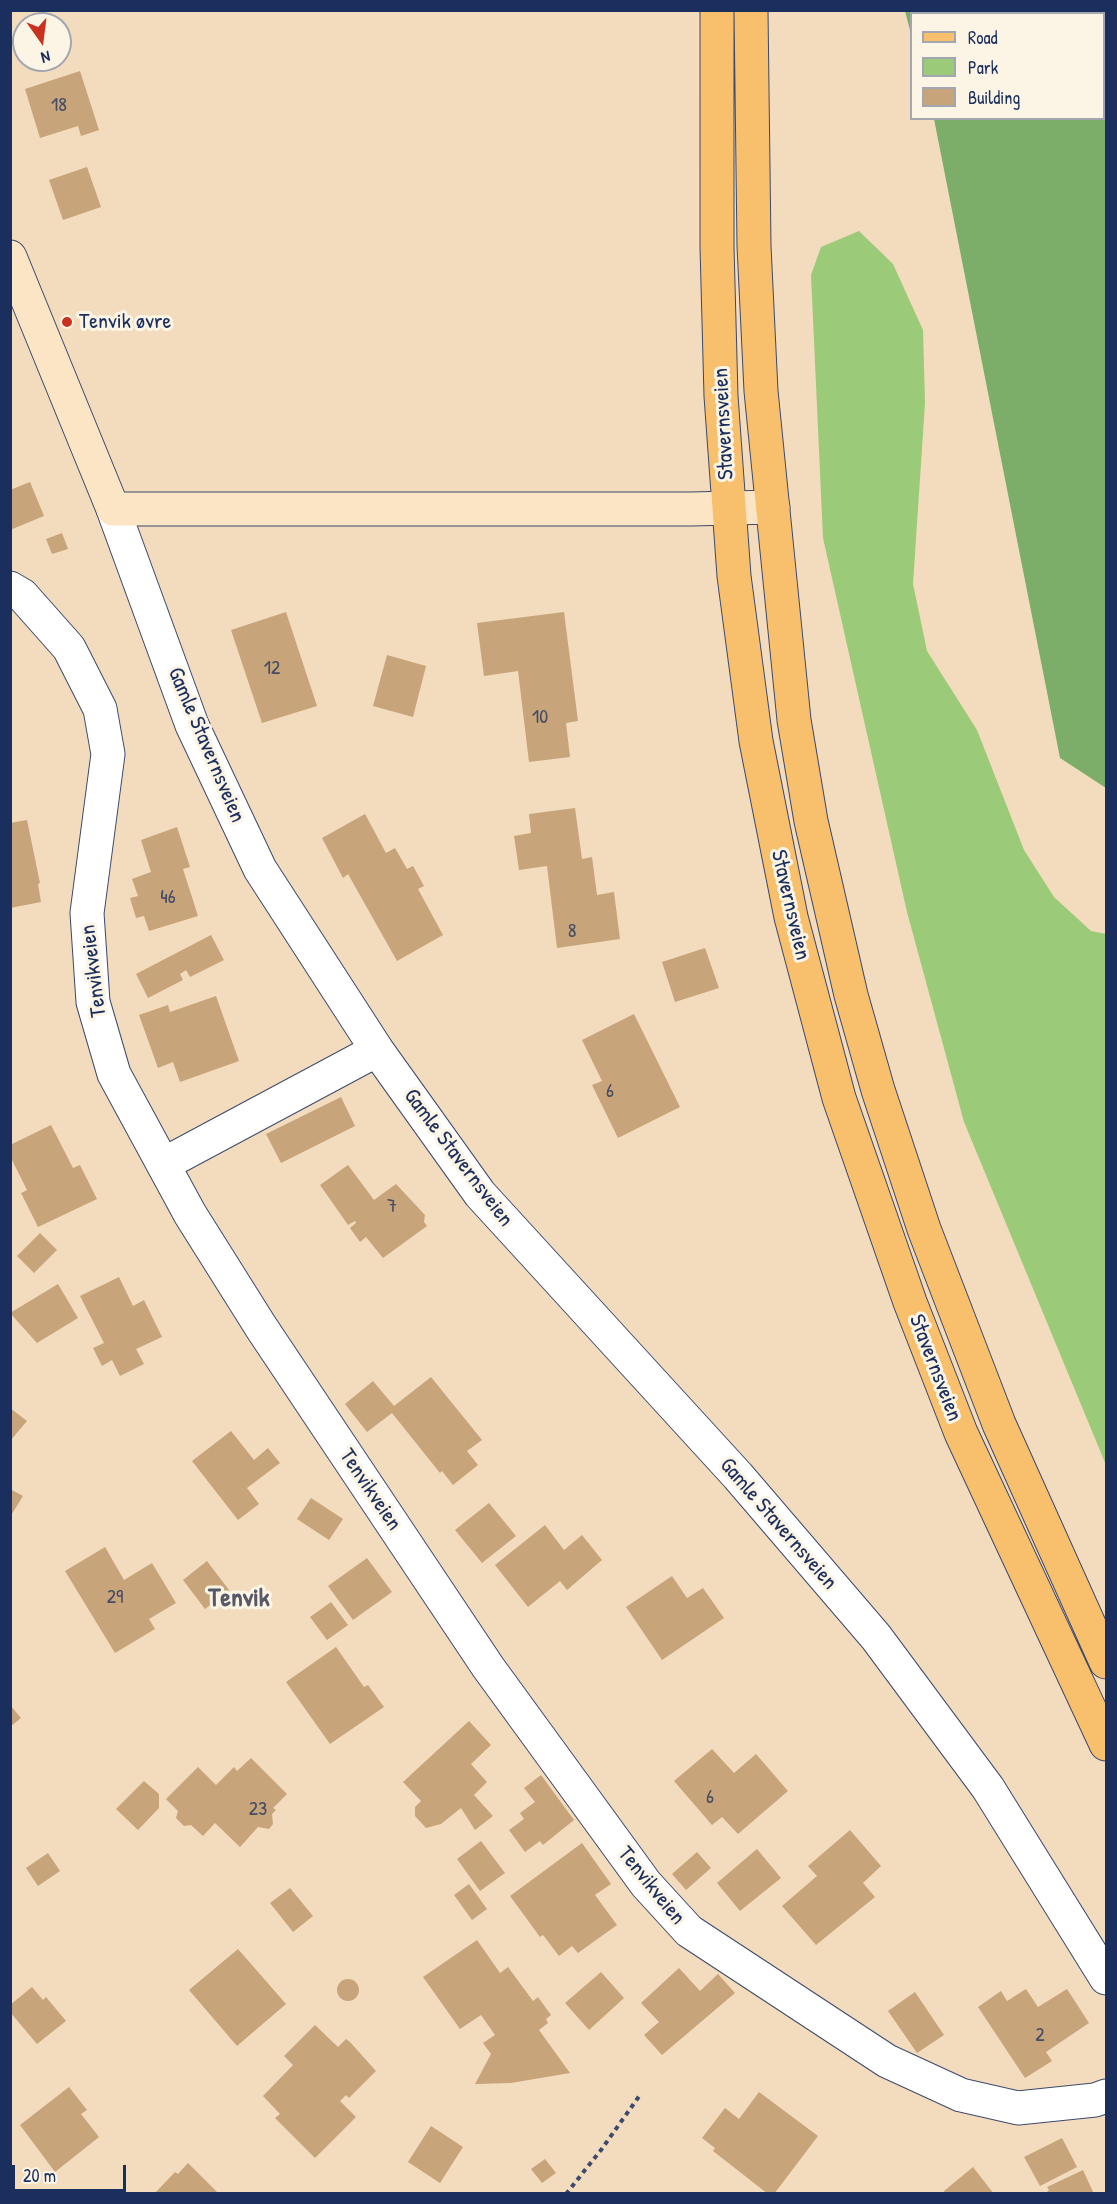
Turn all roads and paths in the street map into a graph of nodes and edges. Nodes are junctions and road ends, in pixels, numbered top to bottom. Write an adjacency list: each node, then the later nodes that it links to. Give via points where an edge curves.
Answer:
1 (717, 10): 6 (main road, Stavernsveien, via 717,247)
2 (751, 10): 4 (main road, Stavernsveien, via 754,246)
3 (10, 257): 5 (street, Gamle Stavernsveien)
4 (772, 507): 6 (street); 10 (main road, Stavernsveien, via 794,720 811,821 869,1058 924,1229 964,1337 999,1424)
5 (113, 508): 6 (street); 8 (street, Gamle Stavernsveien, via 192,725 260,869)
6 (729, 508): 11 (main road, Stavernsveien, via 734,576 766,800 791,917 839,1098 910,1302 961,1433)
7 (10, 588): 9 (street, Tenvikveien, via 22,595 69,648 100,709 108,754 87,914 93,1002 114,1074)
8 (378, 1050): 9 (street); 12 (street, Gamle Stavernsveien, via 480,1194 738,1476 876,1637 988,1788)
9 (164, 1164): 14 (street, Tenvikveien, via 190,1214 261,1327 488,1667 645,1884 689,1931 887,2061 961,2095 1018,2108)
10 (1107, 1662)
11 (1107, 1744)
12 (1107, 1978)
13 (640, 2095): 15 (path)
14 (1107, 2096)
15 (566, 2193)

